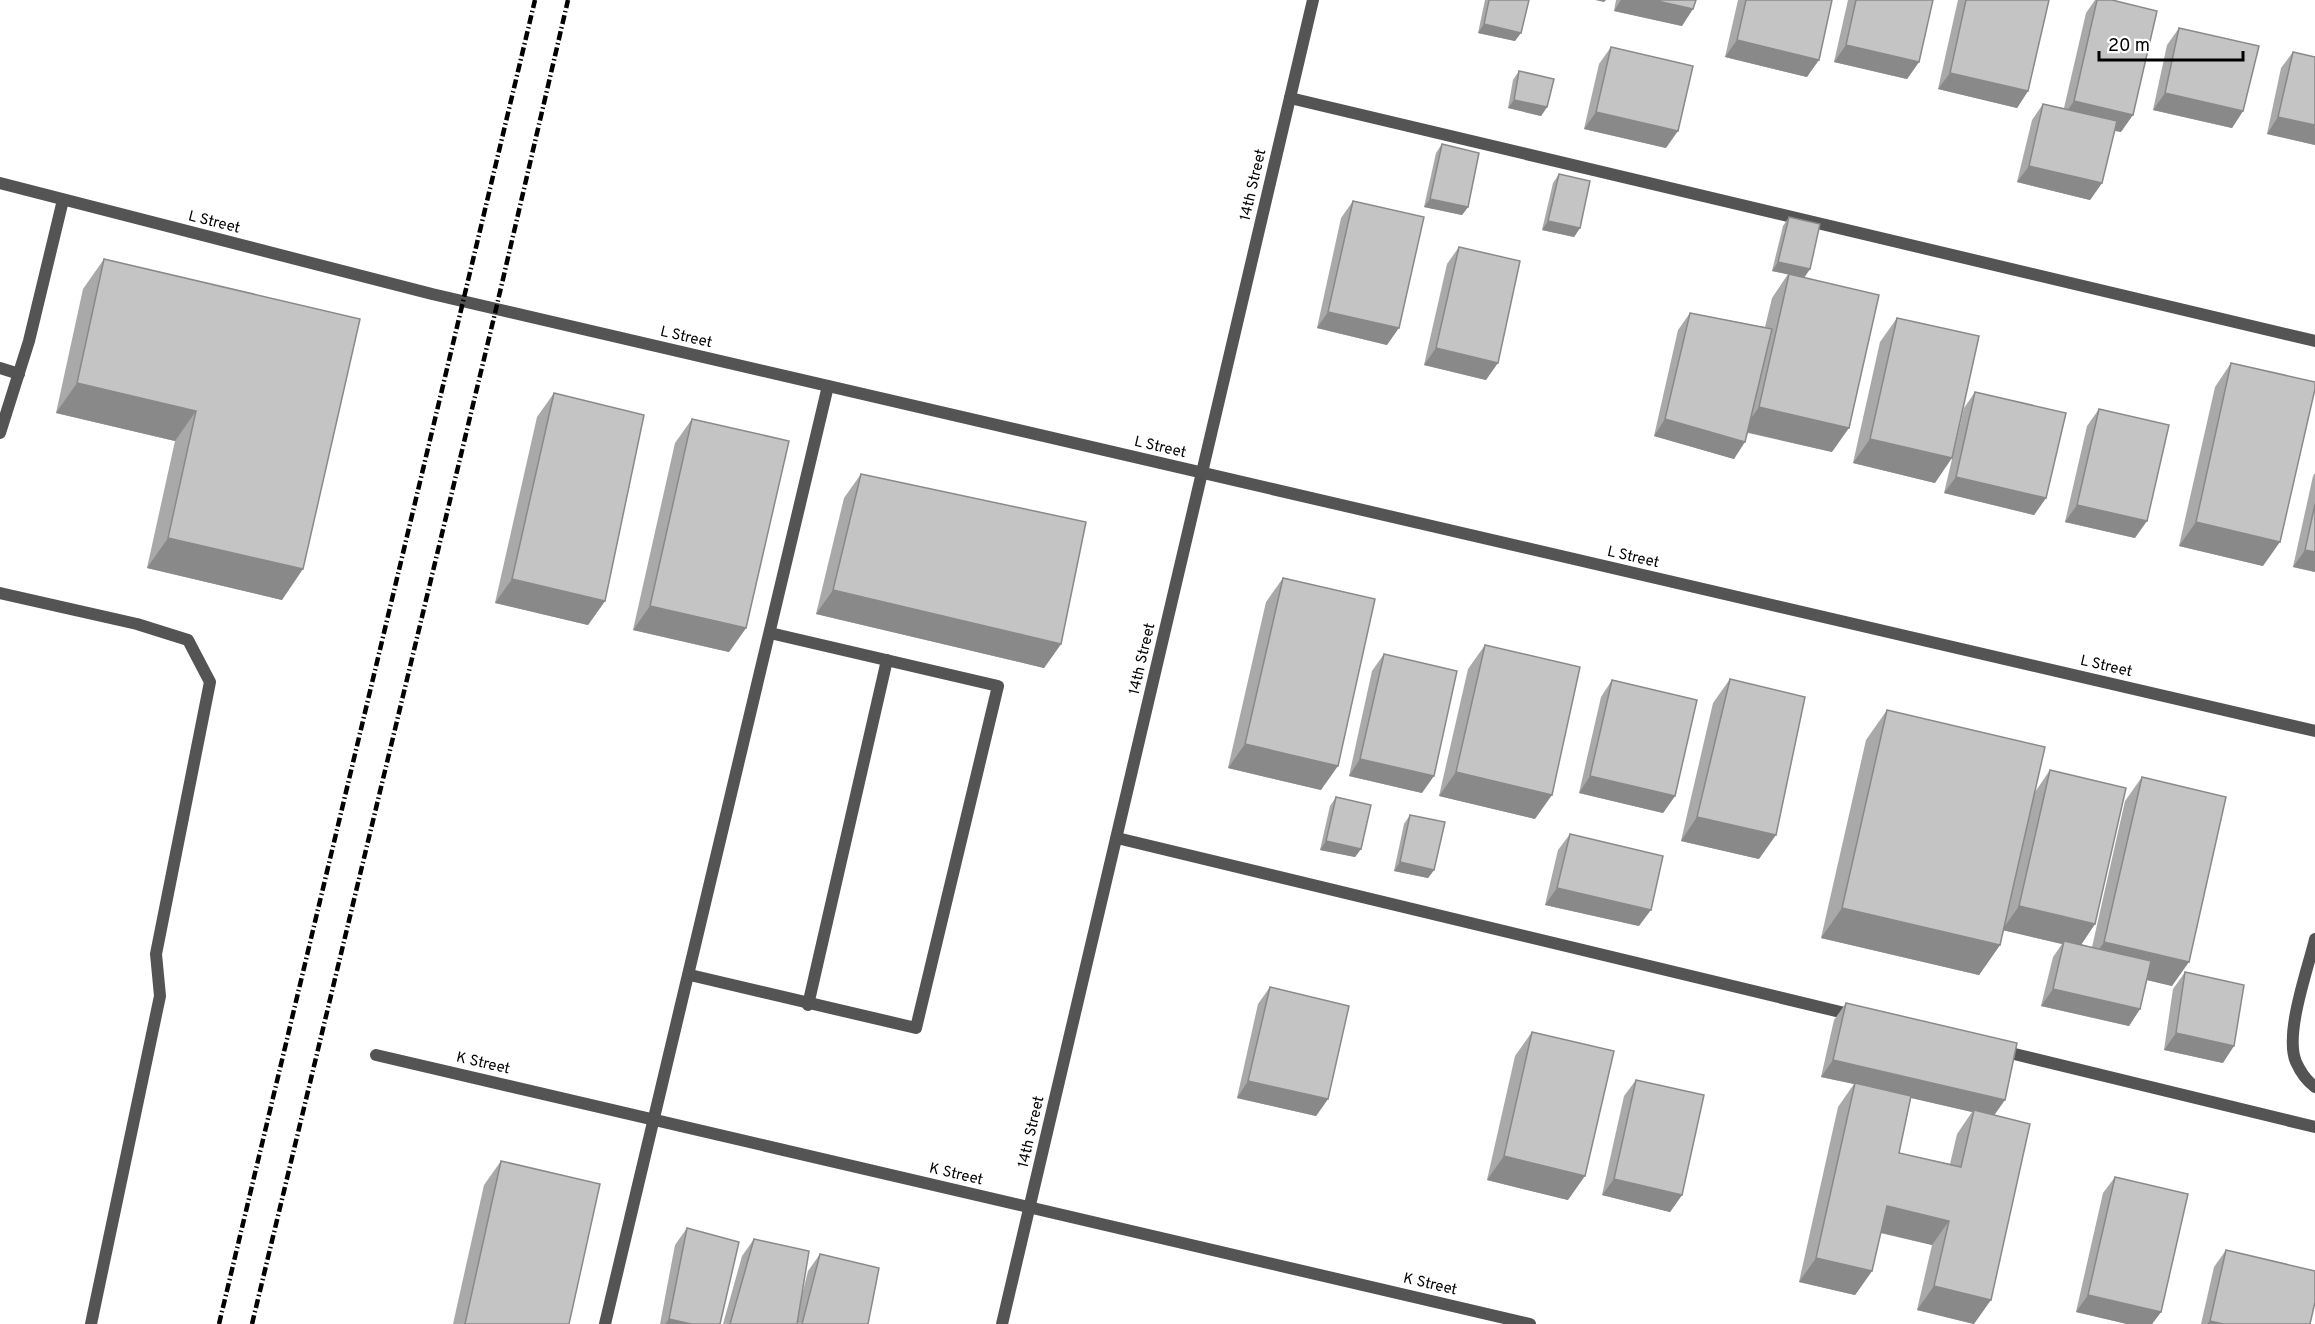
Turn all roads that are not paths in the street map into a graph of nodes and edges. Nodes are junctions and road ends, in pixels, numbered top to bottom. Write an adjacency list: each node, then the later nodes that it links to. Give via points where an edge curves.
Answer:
1 (1313, 0): 2 (street, 14th Street)
2 (1290, 98): 5 (street); 10 (street, 14th Street)
3 (0, 183): 4 (street, L Street)
4 (63, 200): 7 (street); 8 (street, L Street, via 432,294)
5 (2315, 340)
6 (0, 368): 7 (street)
7 (19, 374): 9 (street)
8 (828, 386): 10 (street, L Street); 12 (street)
9 (0, 433)
10 (1202, 473): 14 (street, L Street); 15 (street, 14th Street)
11 (0, 593): 26 (street, via 137,624 188,640 210,682 156,954 160,996)
12 (770, 633): 13 (street); 17 (street)
13 (887, 660): 18 (street); 18 (street, via 998,686 916,1028)
14 (2315, 731)
15 (1117, 838): 19 (street); 25 (street, 14th Street)
16 (2315, 939): 22 (street, via 2293,1034 2295,1060)
17 (690, 975): 18 (street); 23 (street)
18 (808, 1005)
19 (1861, 1017)
20 (1989, 1048): 24 (street)
21 (376, 1055): 23 (street, K Street)
22 (2315, 1087)
23 (656, 1119): 25 (street, K Street); 27 (street)
24 (2315, 1127)
25 (1030, 1208): 28 (street, 14th Street); 29 (street, K Street)
26 (91, 1324)
27 (605, 1324)
28 (1002, 1324)
29 (1530, 1324)

